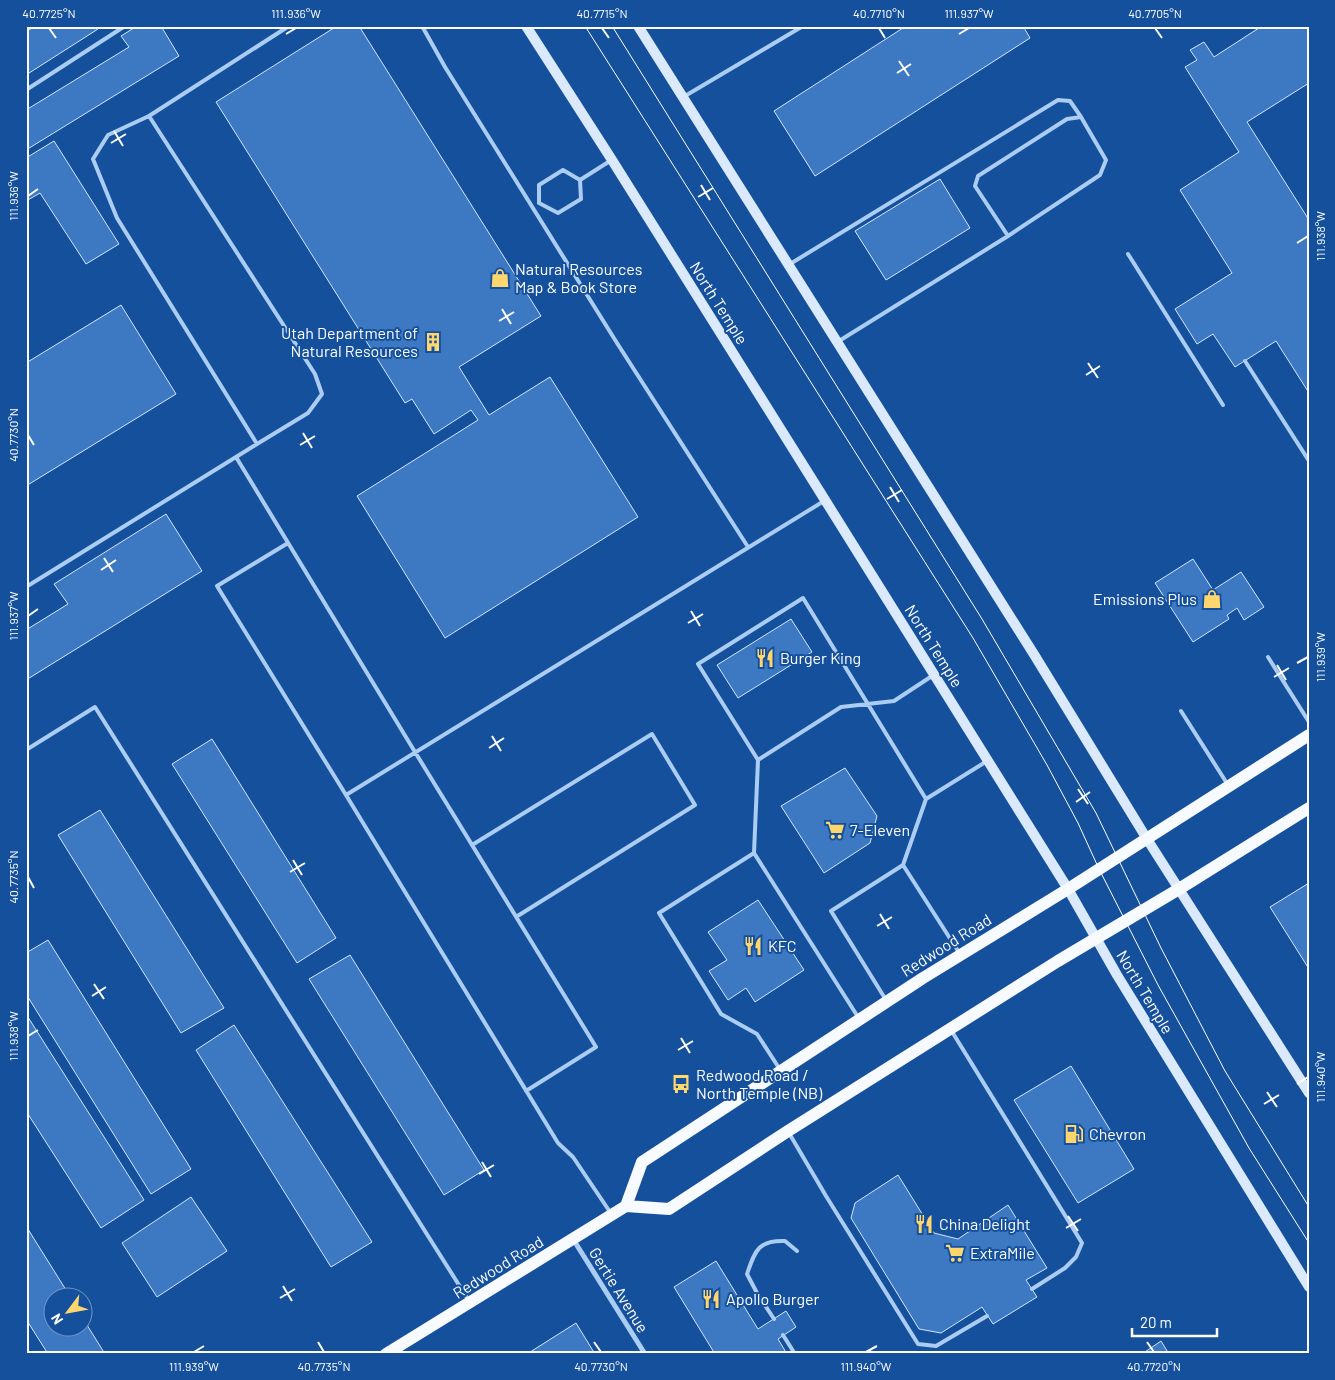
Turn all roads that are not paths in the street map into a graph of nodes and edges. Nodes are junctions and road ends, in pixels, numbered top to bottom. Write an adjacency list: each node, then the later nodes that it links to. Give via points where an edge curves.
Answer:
1 (289, 26): 9 (lane)
2 (422, 26): 14 (lane)
3 (526, 26): 11 (main road, North Temple)
4 (638, 26): 8 (main road)
5 (803, 26): 8 (lane)
6 (123, 27): 7 (lane)
7 (26, 90)
8 (683, 98): 17 (main road)
9 (149, 116): 21 (lane, via 108,135 93,159 117,218); 21 (lane, via 315,374 322,394 308,413)
10 (1081, 117): 15 (lane, via 1106,160 1100,175); 15 (lane, via 1067,119 978,176 975,186); 17 (lane, via 1070,101 1058,100)
11 (612, 160): 12 (lane); 24 (main road, North Temple)
12 (580, 180): 13 (lane, via 580,199 558,213); 13 (lane, via 563,170 538,185)
13 (540, 203): 14 (lane)
14 (532, 208): 26 (lane)
15 (1008, 236): 18 (lane)
16 (1128, 254): 20 (lane)
17 (788, 265): 18 (main road)
18 (837, 343): 42 (main road)
19 (1245, 361): 23 (lane)
20 (1223, 405)
21 (257, 444): 22 (lane)
22 (236, 457): 25 (lane); 27 (lane)
23 (1309, 461)
24 (826, 500): 26 (lane); 29 (main road, North Temple)
25 (288, 543): 35 (lane); 39 (lane, via 217,586)
26 (748, 547): 35 (lane)
27 (26, 588)
28 (1268, 657): 32 (lane)
29 (934, 674): 30 (lane, via 894,701); 37 (main road, North Temple)
30 (868, 703): 36 (lane, via 841,707); 36 (lane, via 803,598 698,664); 40 (lane)
31 (1181, 711): 38 (lane)
32 (1309, 722)
33 (1309, 735): 38 (main road, Redwood Road)
34 (26, 750): 65 (lane, via 95,707)
35 (415, 752): 39 (lane); 43 (lane)
36 (758, 760): 44 (lane)
37 (988, 761): 40 (lane); 46 (main road, North Temple)
38 (1229, 786): 42 (main road, Redwood Road)
39 (346, 795): 56 (lane)
40 (926, 799): 45 (lane)
41 (1309, 808): 47 (main road)
42 (1147, 839): 46 (main road, Redwood Road); 47 (main road)
43 (472, 845): 48 (lane); 48 (lane, via 652,734 695,805)
44 (754, 853): 52 (lane); 54 (lane, via 659,913 721,1014 757,1034)
45 (903, 865): 50 (lane); 51 (lane, via 831,911)
46 (1068, 889): 49 (main road, North Temple); 50 (main road, Redwood Road)
47 (1179, 890): 49 (main road); 55 (main road)
48 (516, 917): 56 (lane, via 596,1047)
49 (1096, 938): 53 (main road); 63 (main road, North Temple)
50 (960, 955): 51 (main road, Redwood Road)
51 (887, 1002): 52 (main road, Redwood Road)
52 (859, 1019): 54 (main road, Redwood Road)
53 (951, 1030): 58 (main road); 64 (lane, via 1082,1243 1076,1257 1065,1268)
54 (780, 1070): 59 (main road, Redwood Road, via 642,1162)
55 (1306, 1082): 57 (main road)
56 (526, 1091): 60 (lane, via 558,1143 573,1157)
57 (1309, 1094)
58 (788, 1131): 59 (main road, via 669,1209); 66 (lane, via 918,1344 936,1346)
59 (626, 1206): 60 (main road, Redwood Road)
60 (612, 1215): 61 (main road, Redwood Road)
61 (573, 1239): 65 (main road, Redwood Road); 70 (street, Gertie Avenue)
62 (797, 1251): 67 (lane, via 785,1240 771,1240 755,1252 747,1274)
63 (1309, 1287)
64 (1032, 1289)
65 (470, 1303): 69 (main road, Redwood Road)
66 (988, 1316)
67 (774, 1319)
68 (784, 1335): 71 (lane)
69 (386, 1354)
70 (645, 1354)
71 (795, 1354)

